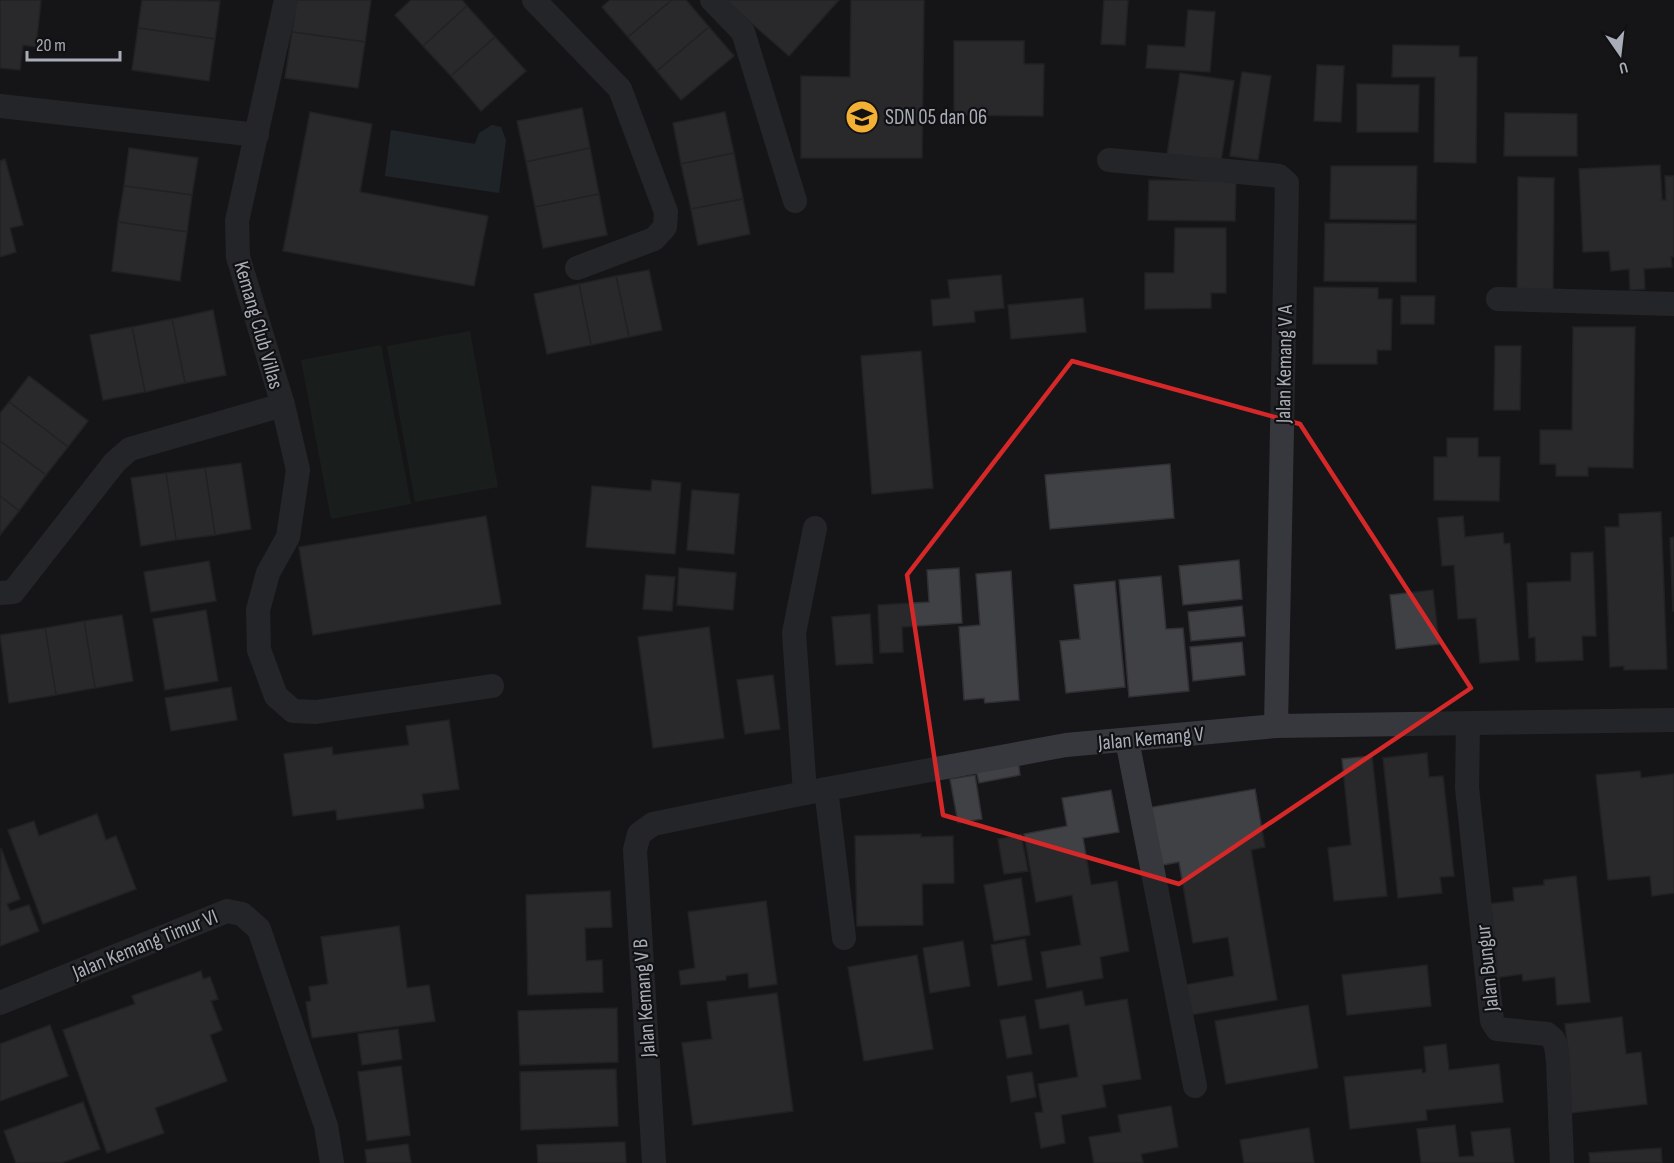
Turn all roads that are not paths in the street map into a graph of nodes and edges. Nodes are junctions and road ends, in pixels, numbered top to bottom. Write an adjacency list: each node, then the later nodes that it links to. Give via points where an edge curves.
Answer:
1 (286, 0): 5 (street, Kemang Club Villas)
2 (534, 0): 8 (street, via 620,89 666,212 665,227 654,238)
3 (712, 0): 7 (street, via 742,32)
4 (0, 106): 5 (street)
5 (256, 135): 11 (street, Kemang Club Villas, via 237,221 238,257)
6 (1109, 160): 17 (street, Jalan Kemang V A, via 1280,176 1287,183)
7 (795, 201)
8 (577, 268)
9 (1498, 299): 10 (street)
10 (1674, 304)
11 (283, 405): 13 (street, Kemang Club Villas, via 130,449 13,592); 14 (street, via 298,470 288,537 268,573 258,610 259,650 276,696 293,711 316,712)
12 (814, 528): 19 (street, via 794,633)
13 (0, 593)
14 (492, 686)
15 (1674, 720): 16 (street, Jalan Kemang V)
16 (1468, 724): 17 (street, Jalan Kemang V); 26 (street, Jalan Bungur, via 1467,788 1492,1021 1497,1029 1547,1034 1553,1039 1560,1077)
17 (1276, 726): 18 (street, Jalan Kemang V)
18 (1127, 740): 19 (street, Jalan Kemang V, via 1066,746); 23 (street)
19 (815, 791): 20 (street, Jalan Kemang V, via 652,824); 21 (street)
20 (639, 834): 25 (street, Jalan Kemang V B, via 635,850)
21 (844, 938)
22 (0, 1003): 24 (street, Jalan Kemang Timur VI, via 227,911 242,914 259,929 326,1126)
23 (1195, 1086)
24 (332, 1163)
25 (654, 1163)
26 (1562, 1163)

